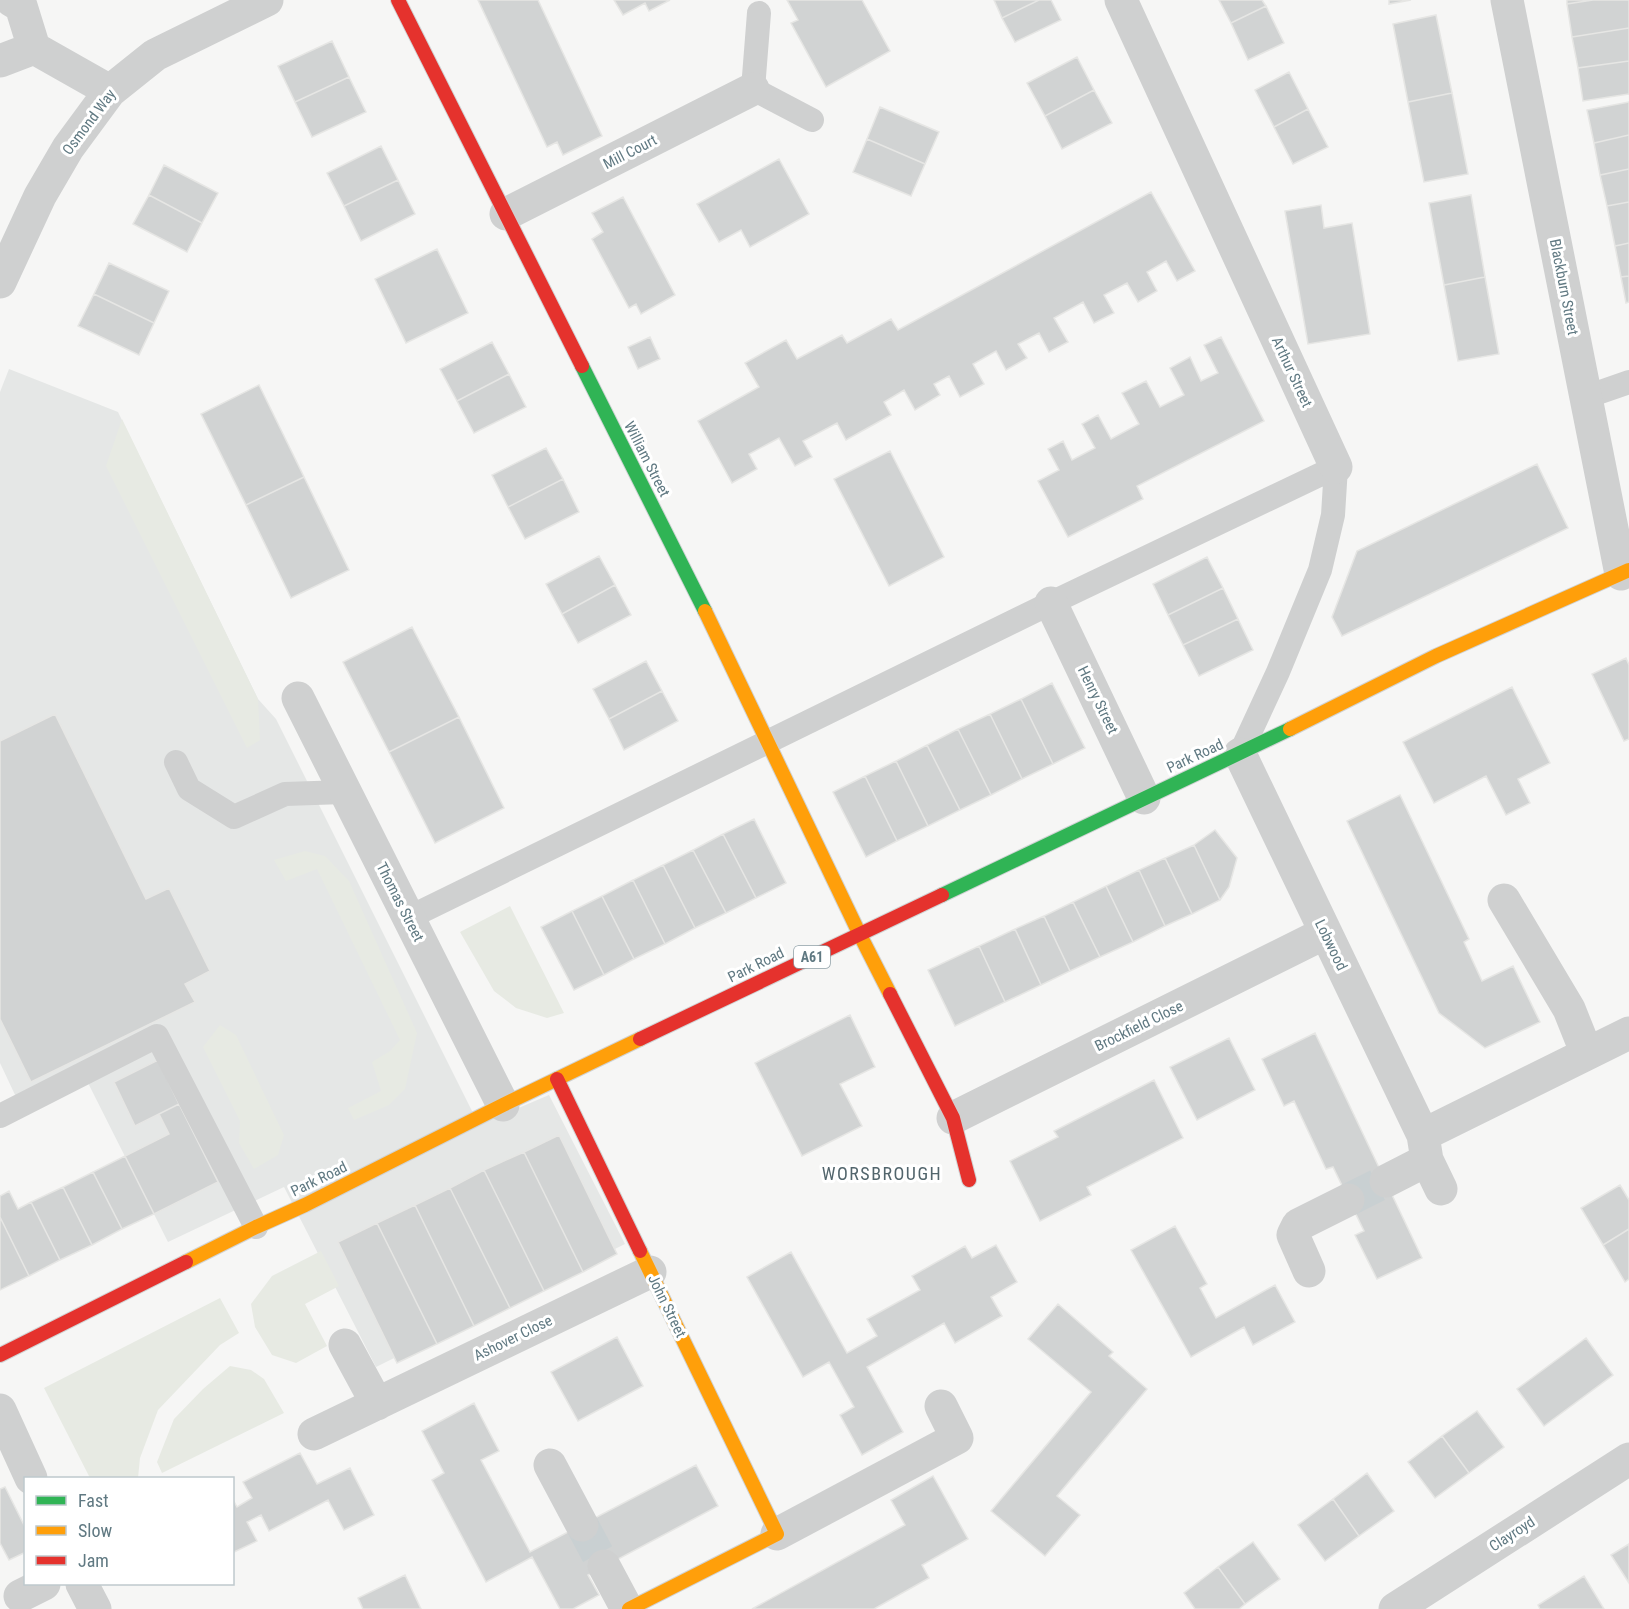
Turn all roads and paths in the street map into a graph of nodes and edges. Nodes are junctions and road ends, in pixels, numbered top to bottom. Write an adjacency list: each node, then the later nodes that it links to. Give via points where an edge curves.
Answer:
1 (11, 0): 7 (street, via 21,6)
2 (267, 0): 10 (street, Osmond Way, via 156,55)
3 (399, 0): 12 (main road, William Street)
4 (1121, 0): 16 (street, Arthur Street)
5 (1507, 0): 15 (street, Blackburn Street)
6 (759, 13): 9 (lane)
7 (34, 48): 8 (street); 10 (street)
8 (0, 62)
9 (753, 89): 11 (lane); 12 (street, Mill Court)
10 (110, 91): 13 (street, Osmond Way, via 68,147)
11 (812, 120)
12 (506, 214): 20 (main road, William Street)
13 (0, 282)
14 (1629, 382): 15 (lane)
15 (1586, 397): 17 (street, Blackburn Street, via 1610,523)
16 (1336, 467): 18 (lane); 21 (lane, Arthur Street, via 1333,515 1320,570)
17 (1625, 572): 21 (main road, Park Road / A61, via 1436,656)
18 (1051, 603): 20 (lane); 24 (street, Henry Street)
19 (298, 698): 23 (street, Thomas Street)
20 (767, 742): 26 (lane); 28 (main road, William Street)
21 (1240, 754): 24 (main road, Park Road / A61); 27 (street, Lobwood)
22 (176, 762): 23 (lane, via 189,789 234,817 285,794)
23 (344, 792): 26 (street, Thomas Street)
24 (1144, 798): 28 (main road, Park Road / A61)
25 (1503, 900): 30 (street, via 1569,1009)
26 (408, 918): 32 (street, Thomas Street)
27 (1325, 933): 34 (street, Brockfield Close); 35 (street, Lobwood)
28 (860, 935): 31 (main road, Park Road / A61); 34 (main road)
29 (1629, 1033): 30 (street)
30 (1587, 1054): 35 (street)
31 (557, 1079): 32 (main road, Park Road / A61); 42 (main road, John Street)
32 (503, 1105): 40 (main road, Park Road / A61)
33 (0, 1116): 40 (lane, via 157,1036)
34 (953, 1118): 36 (main road)
35 (1425, 1147): 37 (street); 38 (street, Lobwood)
36 (969, 1180)
37 (1386, 1181)
38 (1442, 1189)
39 (1348, 1200): 41 (street, via 1298,1225 1293,1235)
40 (256, 1227): 44 (main road, Park Road / A61)
41 (1310, 1271)
42 (650, 1272): 45 (street, Ashover Close); 53 (main road, John Street)
43 (345, 1345): 45 (street)
44 (0, 1355)
45 (377, 1404): 48 (street, Ashover Close)
46 (941, 1407): 53 (street, via 957,1438)
47 (0, 1410): 51 (street)
48 (314, 1434)
49 (1629, 1459): 58 (street, Clayroyd)
50 (550, 1465): 52 (street)
51 (30, 1477)
52 (582, 1525)
53 (777, 1534): 57 (main road)
54 (604, 1566): 57 (street)
55 (83, 1585): 56 (street)
56 (95, 1609)
57 (628, 1609)
58 (1395, 1609)

